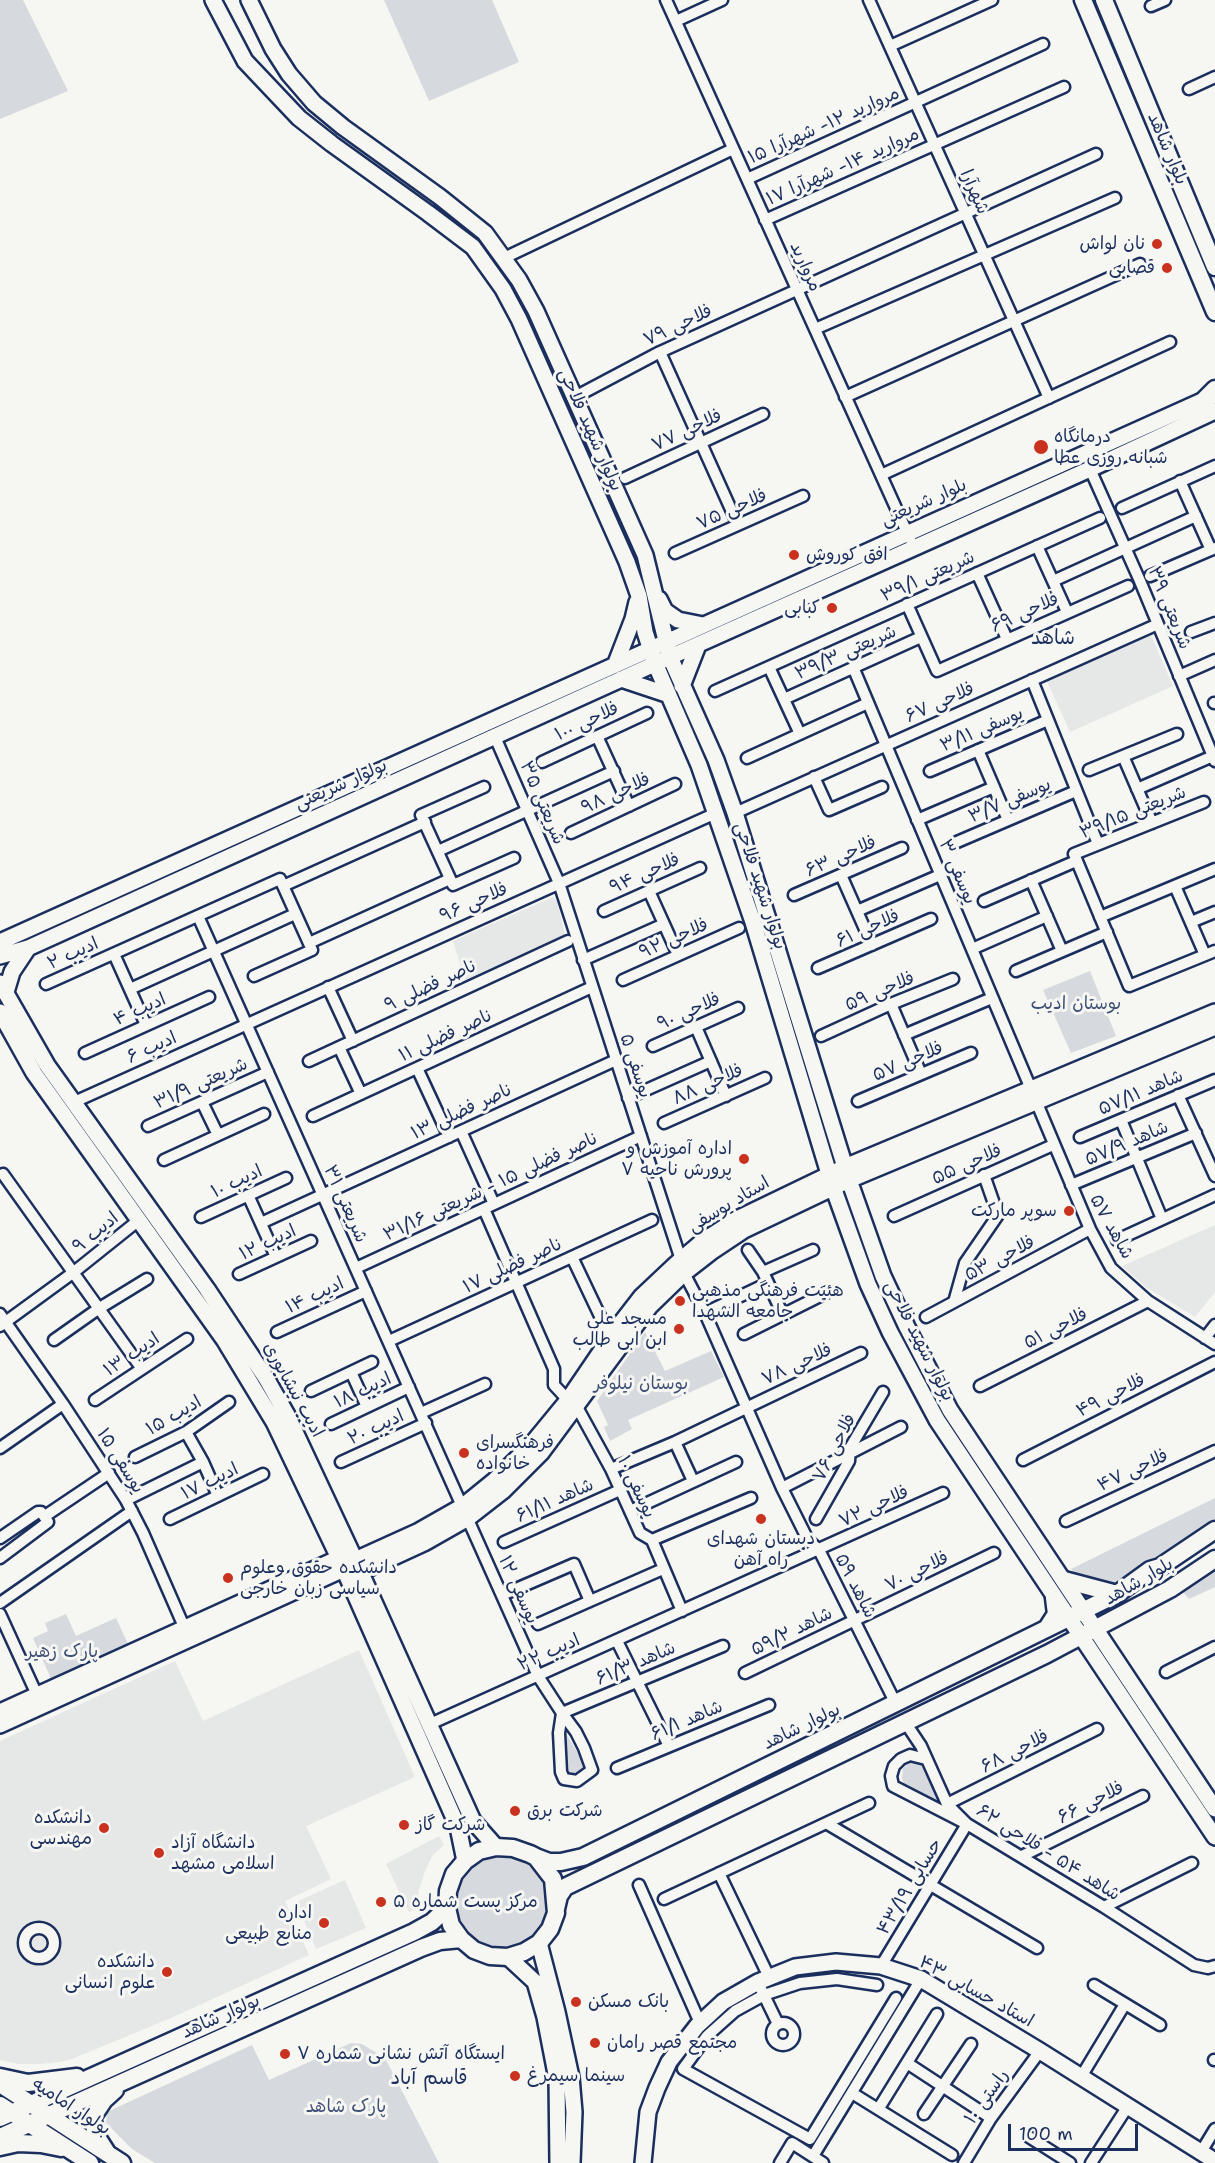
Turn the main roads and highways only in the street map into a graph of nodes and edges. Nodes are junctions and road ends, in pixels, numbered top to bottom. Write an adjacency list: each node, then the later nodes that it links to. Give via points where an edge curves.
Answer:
1 (213, 0): 9 (main road, بولوار شهید فلاحی, via 246,61 299,118 473,247 519,319)
2 (249, 0): 8 (main road, بولوار شهید فلاحی, via 273,49 314,103 485,233 504,258 536,311)
3 (1083, 0): 6 (main road, بلوار شاهد)
4 (1104, 0): 5 (main road, بلوار شاهد)
5 (1215, 267)
6 (1215, 312)
7 (1213, 398): 12 (main road, بلوار شریعتی); 14 (main road, بلوار شریعتی, via 1090,469)
8 (629, 518): 9 (main road); 10 (main road, بولوار شهید فلاحی, via 645,555)
9 (612, 525): 11 (main road, بولوار شهید فلاحی)
10 (653, 588): 12 (main road, via 665,611 678,620); 13 (main road, بولوار شهید فلاحی)
11 (639, 596): 15 (main road, بولوار شهید فلاحی); 17 (main road)
12 (703, 625): 13 (main road, بلوار شریعتی)
13 (665, 641): 15 (main road, بلوار شریعتی); 16 (main road, بولوار شهید فلاحی)
14 (698, 645): 16 (main road, بولوار شریعتی); 20 (main road)
15 (650, 648): 17 (main road, بولوار شریعتی); 18 (main road, بولوار شهید فلاحی)
16 (670, 657): 18 (main road, بولوار شریعتی); 20 (main road, بولوار شهید فلاحی)
17 (616, 663): 22 (main road, بولوار شریعتی)
18 (655, 663): 19 (main road, بولوار شریعتی); 21 (main road, بولوار شهید فلاحی)
19 (621, 679): 21 (main road); 23 (main road, بولوار شریعتی)
20 (682, 686): 30 (main road, بولوار شهید فلاحی, via 716,759 735,813)
21 (669, 695): 31 (main road, بولوار شهید فلاحی, via 699,765 753,922)
22 (0, 942)
23 (28, 948): 24 (main road, بولوار شریعتی); 25 (main road)
24 (0, 956)
25 (3, 988): 33 (main road, ادیب نیشابوری, via 47,1065 168,1234)
26 (0, 1011): 33 (main road, ادیب نیشابوری, via 39,1079 139,1220)
27 (1215, 1012): 29 (main road, استاد یوسفی)
28 (1215, 1027): 29 (main road, استاد یوسفی)
29 (1033, 1095): 30 (main road, استاد یوسفی)
30 (847, 1173): 31 (main road, استاد یوسفی); 38 (main road, بولوار شهید فلاحی, via 883,1276 924,1362 950,1410)
31 (831, 1181): 32 (main road, استاد یوسفی); 40 (main road, بولوار شهید فلاحی, via 868,1284 937,1420)
32 (682, 1267): 34 (main road, استاد یوسفی); 34 (main road, استاد یوسفی, via 641,1298 610,1337)
33 (231, 1337): 37 (main road, ادیب نیشابوری)
34 (572, 1403): 37 (main road, استاد یوسفی, via 541,1454 504,1490 465,1512 424,1543)
35 (1215, 1530): 39 (main road, بلوار شاهد)
36 (1215, 1558): 43 (main road, بلوار شاهد, via 1170,1589)
37 (350, 1565): 44 (main road, via 185,1629); 45 (main road); 48 (main road, ادیب نیشابوری, via 430,1724 473,1821); 50 (main road, ادیب نیشابوری, via 458,1827)
38 (1064, 1581): 39 (main road); 41 (main road, بولوار شهید فلاحی)
39 (1117, 1594): 41 (main road, بلوار شاهد)
40 (1054, 1598): 41 (main road, بولوار شهید فلاحی); 42 (main road, via 1057,1611)
41 (1076, 1614): 42 (main road, بولوار شاهد); 43 (main road, بولوار شهید فلاحی)
42 (1047, 1628): 49 (main road, بولوار شاهد, via 583,1857 561,1862)
43 (1088, 1633): 46 (main road, بولوار شهید فلاحی); 47 (main road, بولوار شهید فلاحی); 52 (main road, via 565,1887)
44 (0, 1712)
45 (0, 1725)
46 (1215, 1809)
47 (1215, 1837)
48 (496, 1847): 49 (main road, via 513,1848); 50 (main road, via 479,1851)
49 (536, 1857): 52 (main road, via 553,1879)
50 (465, 1861): 51 (main road, via 454,1874)
51 (447, 1908): 53 (main road, via 451,1925); 56 (main road, بولوار شاهد, via 414,1932)
52 (556, 1909): 54 (main road, via 550,1929)
53 (461, 1939): 55 (main road, via 474,1950); 58 (main road, بولوار شاهد, via 421,1948)
54 (539, 1943): 55 (main road); 71 (main road, via 571,2077)
55 (508, 1957): 70 (main road, via 535,1982 544,2016 558,2079)
56 (105, 2072): 57 (main road, via 47,2082); 60 (main road, بولوار شاهد)
57 (0, 2077)
58 (127, 2080): 62 (main road, بولوار شاهد); 67 (main road, via 104,2100 92,2118 97,2137)
59 (0, 2084): 60 (main road, بولوار امامیه)
60 (31, 2104): 61 (main road, بولوار شاهد); 62 (main road, بولوار امامیه)
61 (4, 2112): 63 (main road, بولوار امامیه)
62 (48, 2116): 63 (main road, بولوار شاهد); 67 (main road, بولوار امامیه)
63 (30, 2124): 64 (main road, بولوار شاهد); 66 (main road, بولوار امامیه)
64 (0, 2137)
65 (0, 2146): 66 (main road, via 18,2143)
66 (69, 2150): 69 (main road, بولوار امامیه)
67 (115, 2159)
68 (1215, 2161): 72 (main road, استاد حسابی ۴۳, via 921,1979 881,1966 836,1962 795,1967 723,2002 700,2023 669,2062 648,2112)
69 (90, 2163)
70 (558, 2163)
71 (572, 2163)
72 (643, 2163)

